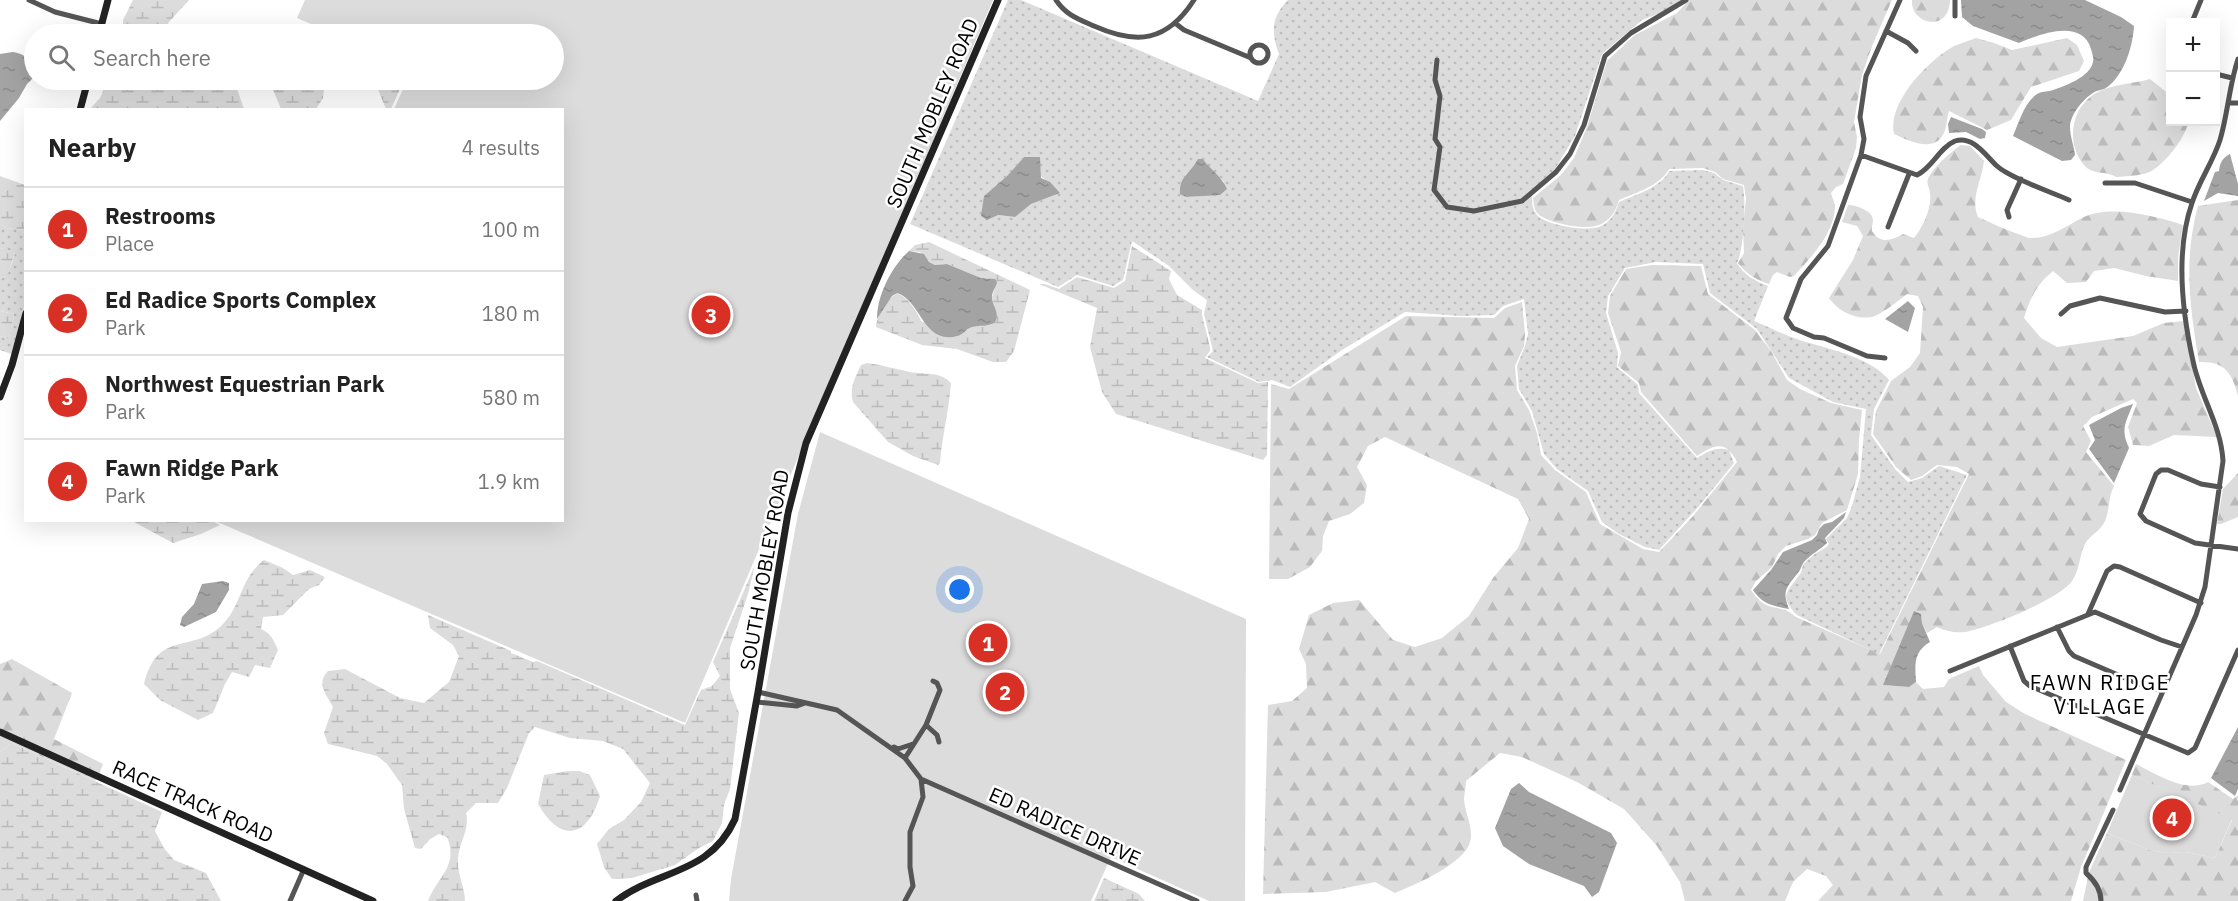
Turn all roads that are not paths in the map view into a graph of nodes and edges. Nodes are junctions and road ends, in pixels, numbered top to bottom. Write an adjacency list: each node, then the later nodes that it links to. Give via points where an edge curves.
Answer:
1 (29, 0): 13 (street, via 55,12)
2 (108, 0): 13 (street)
3 (998, 0): 50 (street, SOUTH MOBLEY ROAD, via 806,443 788,513)
4 (1056, 0): 12 (street, via 1070,16 1131,39 1150,37)
5 (1194, 0): 12 (street)
6 (1686, 0): 18 (street, via 1631,33 1605,56 1584,125 1570,154 1556,172 1522,201 1474,211 1447,207 1434,190 1440,147 1435,139 1440,96 1435,80)
7 (1900, 0): 14 (street)
8 (1955, 0): 10 (street)
9 (2201, 0): 11 (street)
10 (1955, 16)
11 (2194, 18)
12 (1174, 23): 16 (street)
13 (102, 24)
14 (1886, 32): 15 (street); 25 (street, via 1866,76 1860,117 1864,139)
15 (1916, 51)
16 (1251, 58)
17 (2238, 59): 20 (street)
18 (1437, 60)
19 (2220, 75): 20 (street)
20 (2232, 78): 22 (street)
21 (85, 90): 24 (street)
22 (2228, 103): 23 (street); 30 (street, via 2215,154)
23 (2238, 103)
24 (80, 108)
25 (1861, 155): 26 (street); 36 (street, via 1828,246 1801,279 1786,318 1793,328 1814,337 1867,356)
26 (1910, 174): 27 (street, via 1926,171 1946,147 1963,140 1971,142 2001,170); 32 (street)
27 (2021, 179): 29 (street); 31 (street, via 2007,210)
28 (2105, 183): 30 (street, via 2135,183)
29 (2069, 200)
30 (2192, 202): 33 (street, via 2182,255)
31 (2009, 217)
32 (1888, 227)
33 (2186, 311): 34 (street, via 2164,312 2100,298 2070,306); 38 (street, via 2196,376 2221,438)
34 (2061, 314)
35 (24, 320): 37 (street)
36 (1885, 358)
37 (0, 396)
38 (2220, 487): 39 (street); 39 (street, via 2161,470 2140,510 2146,521 2195,543)
39 (2211, 545): 40 (street); 41 (street)
40 (2238, 549)
41 (2201, 603): 42 (street, via 2116,566 2107,571); 45 (street)
42 (2088, 614): 43 (street); 45 (street, via 2095,612)
43 (2058, 627): 44 (street); 49 (street, via 2074,656)
44 (2010, 646): 47 (street); 55 (street, via 2024,681 2030,686)
45 (2182, 647): 49 (street)
46 (2238, 650): 55 (street, via 2193,750 2184,753)
47 (1950, 671)
48 (933, 681): 53 (street, via 940,690)
49 (2163, 691): 55 (street)
50 (759, 692): 51 (street, SOUTH MOBLEY ROAD); 52 (street, ED RADICE DRIVE)
51 (757, 702): 52 (street, via 797,706); 66 (street, SOUTH MOBLEY ROAD, via 738,808 729,832 704,859)
52 (805, 703): 58 (street, ED RADICE DRIVE, via 837,710)
53 (926, 725): 56 (street); 57 (street)
54 (0, 732): 63 (street, RACE TRACK ROAD)
55 (2144, 735): 61 (street)
56 (939, 742)
57 (914, 743): 58 (street, via 898,749); 59 (street)
58 (887, 744): 59 (street, ED RADICE DRIVE)
59 (905, 758): 60 (street, ED RADICE DRIVE)
60 (921, 779): 67 (street, via 923,798 910,832 913,886); 68 (street, ED RADICE DRIVE)
61 (2120, 790)
62 (2113, 810): 69 (street, via 2086,867)
63 (304, 870): 64 (street); 65 (street, RACE TRACK ROAD)
64 (290, 901)
65 (373, 901)
66 (616, 901)
67 (905, 901)
68 (1197, 901)
69 (2101, 901)

